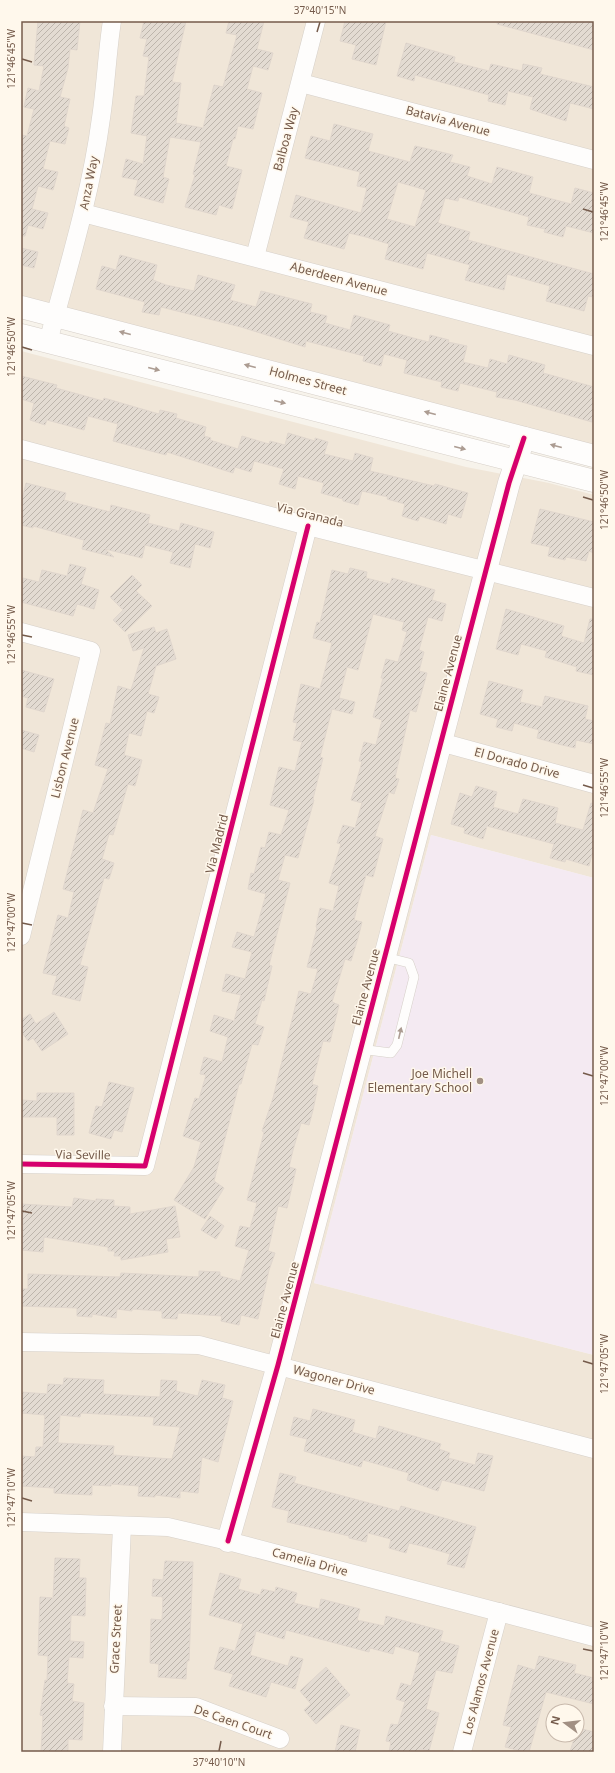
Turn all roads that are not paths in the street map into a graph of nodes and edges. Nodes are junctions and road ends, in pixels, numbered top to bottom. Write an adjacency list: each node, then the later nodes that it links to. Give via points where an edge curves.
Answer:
1 (112, 21): 5 (street, Anza Way, via 102,117)
2 (316, 21): 3 (street, Balboa Way)
3 (301, 83): 4 (street, Batavia Avenue); 6 (street, Balboa Way)
4 (594, 160)
5 (83, 213): 6 (street, Aberdeen Avenue); 8 (street, Anza Way)
6 (255, 257): 11 (street, Aberdeen Avenue)
7 (21, 307): 8 (main road, Holmes Street)
8 (55, 315): 10 (street, Anza Way); 12 (main road, Holmes Street, one-way to 8)
9 (21, 335): 10 (main road)
10 (48, 342): 15 (main road, one-way to 15)
11 (594, 346)
12 (524, 438): 14 (main road, Holmes Street, one-way to 12); 15 (main road, Elaine Avenue)
13 (21, 449): 17 (street, Via Granada)
14 (594, 456)
15 (518, 462): 16 (main road); 18 (main road, Elaine Avenue, via 509,483)
16 (594, 481)
17 (308, 526): 18 (street, Via Granada); 27 (street, Via Madrid)
18 (486, 570): 19 (street, Via Granada); 21 (main road, Elaine Avenue)
19 (594, 598)
20 (21, 632): 23 (street, Lisbon Avenue, via 91,651)
21 (440, 742): 22 (street, El Dorado Drive); 24 (main road, Elaine Avenue)
22 (594, 784)
23 (21, 936)
24 (385, 957): 25 (main road, Elaine Avenue); 25 (lane, one-way to 24, via 392,1052 397,1045 414,977 409,963)
25 (360, 1049): 29 (main road, Elaine Avenue)
26 (21, 1164): 27 (street, Via Seville)
27 (145, 1166)
28 (21, 1342): 29 (street, Wagoner Drive, via 199,1345)
29 (278, 1365): 30 (street, Wagoner Drive); 33 (main road, Elaine Avenue)
30 (594, 1449)
31 (21, 1522): 32 (street, Camelia Drive)
32 (122, 1526): 33 (street, Camelia Drive, via 168,1527); 36 (street, Grace Street)
33 (228, 1541): 34 (street, Camelia Drive)
34 (499, 1612): 35 (street, Camelia Drive); 39 (street, Los Alamos Avenue)
35 (594, 1637)
36 (113, 1706): 37 (street, De Caen Court, via 196,1707); 38 (street, Grace Street)
37 (280, 1739)
38 (112, 1752)
39 (462, 1752)

